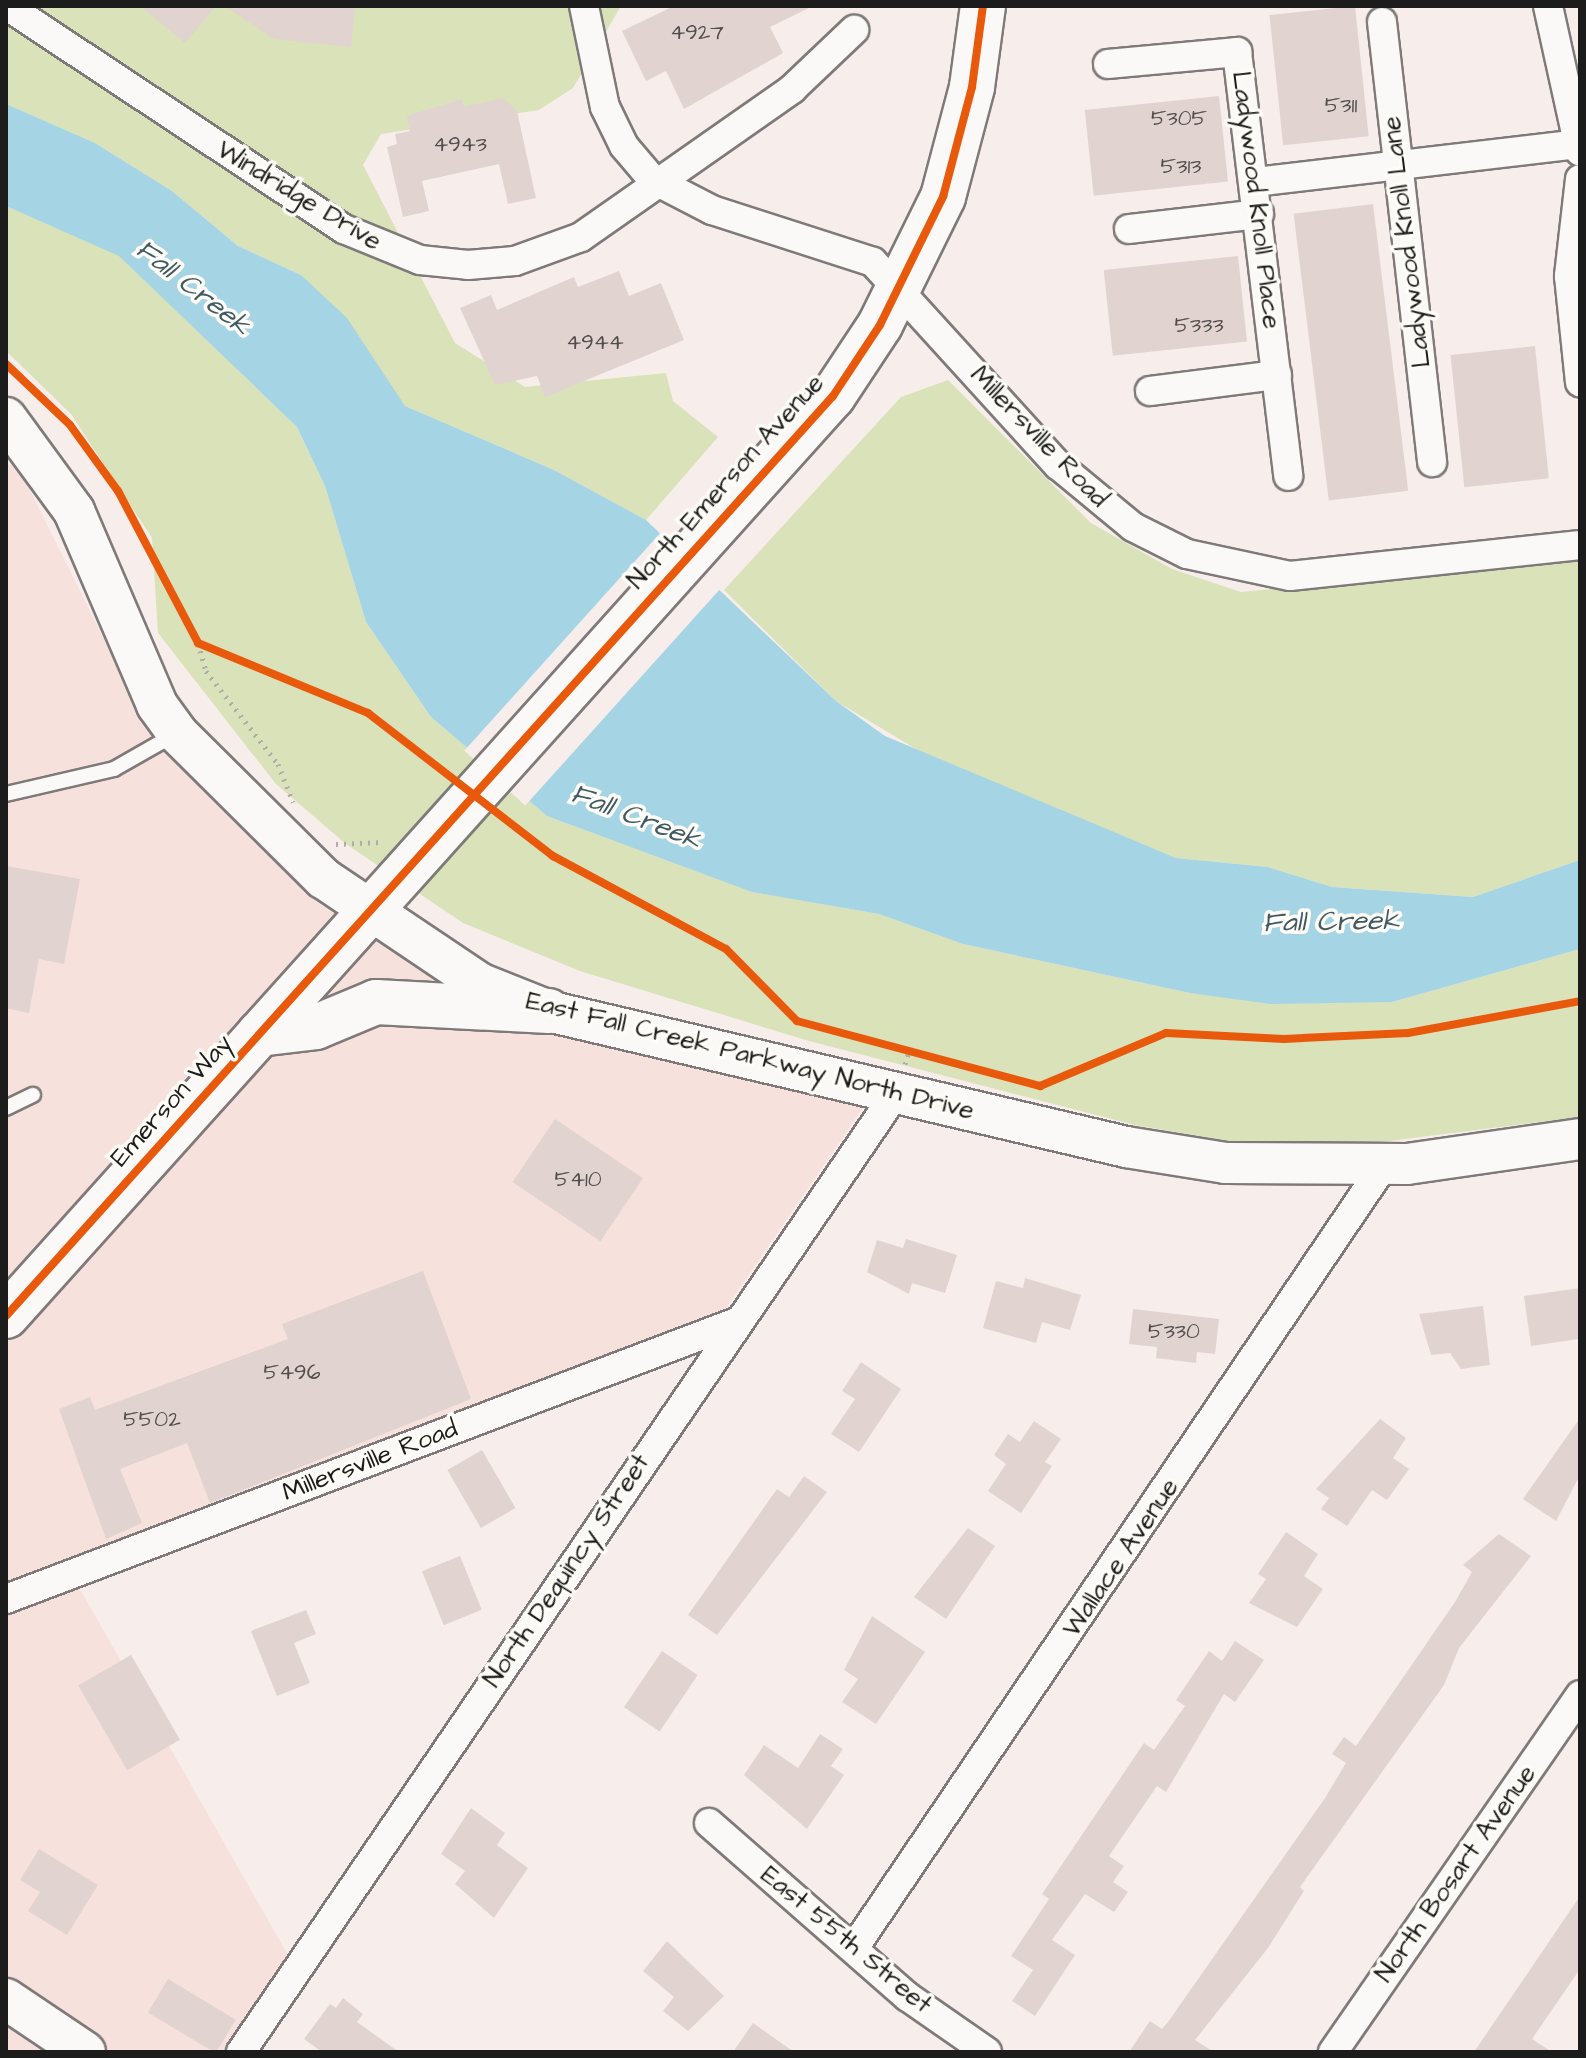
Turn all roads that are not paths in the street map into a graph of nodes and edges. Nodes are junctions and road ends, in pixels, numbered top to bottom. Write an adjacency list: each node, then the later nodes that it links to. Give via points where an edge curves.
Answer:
1 (7, 6): 13 (street, Windridge Drive, via 344,229 420,260 468,265 538,254 602,224)
2 (584, 6): 13 (street, via 605,107 624,146)
3 (983, 6): 17 (main road, North Emerson Avenue, via 962,134 934,221)
4 (1548, 6): 8 (street)
5 (1382, 22): 11 (street, Ladywood Knoll Lane)
6 (854, 30): 13 (street, Windridge Drive, via 792,89)
7 (1108, 64): 14 (street, Ladywood Knoll Place, via 1237,52)
8 (1576, 104): 9 (street)
9 (1579, 144): 10 (street); 11 (street)
10 (1580, 152)
11 (1399, 167): 14 (street); 22 (street, Ladywood Knoll Lane)
12 (1580, 179): 19 (street, via 1569,276)
13 (656, 181): 17 (street, via 712,210 860,256)
14 (1255, 182): 15 (street, Ladywood Knoll Place)
15 (1259, 214): 16 (street); 18 (street, Ladywood Knoll Place)
16 (1129, 229)
17 (899, 288): 24 (street, Millersville Road, via 1093,499 1187,554 1257,574 1307,576); 27 (main road, North Emerson Avenue, via 825,406)
18 (1277, 375): 20 (street); 23 (street, Ladywood Knoll Place)
19 (1580, 382)
20 (1150, 391)
21 (6, 418): 25 (main road, East Fall Creek Parkway North Drive, via 74,511 157,705)
22 (1432, 462)
23 (1288, 476)
24 (1580, 545)
25 (177, 733): 26 (lane, via 114,769); 27 (main road, East Fall Creek Parkway North Drive, via 270,831)
26 (6, 794)
27 (368, 911): 28 (main road, East Fall Creek Parkway North Drive, via 479,983); 29 (main road, Emerson Way)
28 (549, 1011): 29 (main road, via 376,1002 316,1027); 30 (main road, East Fall Creek Parkway North Drive)
29 (259, 1034): 35 (main road, Emerson Way)
30 (896, 1093): 34 (main road, East Fall Creek Parkway North Drive, via 1226,1163); 36 (street, North Dequincy Street)
31 (33, 1095): 32 (lane)
32 (6, 1108)
33 (1580, 1139): 34 (main road, East Fall Creek Parkway North Drive)
34 (1384, 1165): 40 (street, Wallace Avenue)
35 (6, 1316)
36 (734, 1323): 37 (street, Millersville Road); 43 (street, North Dequincy Street)
37 (6, 1599)
38 (1580, 1695): 45 (street, North Bosart Avenue)
39 (709, 1823): 40 (street, East 55th Street)
40 (854, 1948): 44 (street, East 55th Street)
41 (6, 1999): 42 (main road)
42 (85, 2052)
43 (241, 2052)
44 (987, 2052)
45 (1333, 2052)

